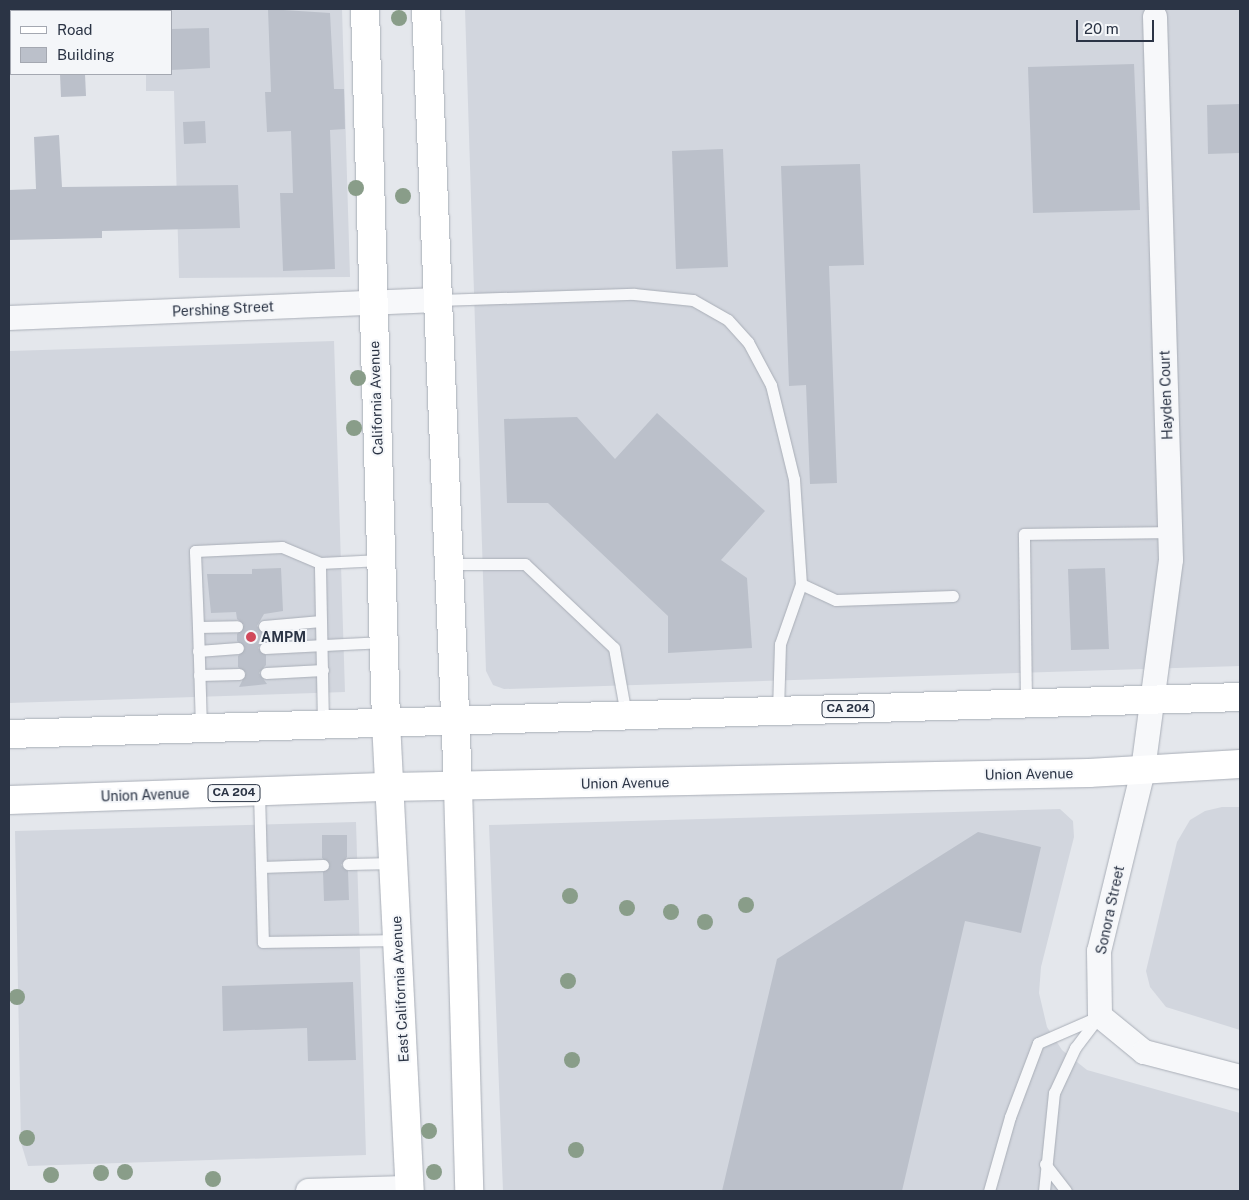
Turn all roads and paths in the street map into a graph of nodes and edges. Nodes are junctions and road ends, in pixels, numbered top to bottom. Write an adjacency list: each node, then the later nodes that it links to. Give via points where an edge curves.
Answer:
1 (365, 9): 5 (main road, California Avenue)
2 (426, 9): 4 (main road)
3 (1155, 17): 7 (street, Hayden Court)
4 (437, 300): 5 (street, Pershing Street); 10 (main road); 11 (lane, via 634,294 694,300 728,320 748,342 772,386 794,479)
5 (374, 302): 6 (street, Pershing Street); 8 (main road, California Avenue)
6 (9, 318)
7 (1170, 532): 27 (street, Hayden Court, via 1168,603); 28 (lane, via 1024,534)
8 (381, 560): 9 (lane); 17 (main road, California Avenue)
9 (320, 563): 13 (lane); 16 (lane, via 282,546 195,551)
10 (448, 564): 30 (lane, via 525,564 614,648); 31 (main road)
11 (801, 584): 12 (lane, via 836,600); 29 (lane, via 780,644)
12 (953, 596)
13 (321, 621): 15 (lane); 18 (lane)
14 (237, 626): 16 (lane)
15 (264, 626)
16 (198, 627): 21 (lane)
17 (384, 642): 18 (lane); 32 (main road, California Avenue)
18 (322, 644): 20 (lane); 22 (lane)
19 (238, 648): 21 (lane)
20 (265, 648)
21 (198, 651): 25 (lane)
22 (323, 670): 23 (lane); 33 (lane)
23 (266, 673)
24 (239, 674): 25 (lane)
25 (199, 676): 34 (lane)
26 (1240, 697): 27 (main road, CA 204)
27 (1153, 700): 28 (main road, CA 204); 37 (street, Hayden Court)
28 (1026, 704): 29 (main road, CA 204)
29 (778, 711): 30 (main road, CA 204)
30 (626, 715): 31 (main road, CA 204)
31 (455, 720): 32 (main road, CA 204); 39 (main road)
32 (386, 722): 33 (main road, CA 204); 38 (main road, California Avenue)
33 (323, 724): 34 (main road, CA 204)
34 (201, 728): 35 (main road, CA 204)
35 (9, 734)
36 (1240, 764): 37 (main road, Union Avenue / CA 204)
37 (1143, 771): 39 (main road, Union Avenue / CA 204); 47 (street, Sonora Street, via 1099,950)
38 (390, 787): 39 (main road, Union Avenue / CA 204); 40 (main road, Union Avenue / CA 204); 42 (main road, East California Avenue)
39 (458, 787): 52 (main road)
40 (259, 792): 41 (main road, Union Avenue / CA 204); 45 (lane)
41 (9, 800)
42 (394, 863): 43 (lane); 46 (main road, East California Avenue)
43 (353, 864)
44 (323, 865): 45 (lane)
45 (261, 867): 46 (lane, via 263,942)
46 (398, 940): 50 (main road, East California Avenue)
47 (1100, 1016): 48 (street, via 1144,1052); 49 (lane, via 1075,1048 1054,1093); 53 (lane, via 1038,1043 1010,1117)
48 (1240, 1077)
49 (1045, 1164): 54 (lane); 55 (lane)
50 (410, 1190): 51 (street)
51 (308, 1191)
52 (469, 1191)
53 (989, 1191)
54 (1044, 1191)
55 (1066, 1191)

